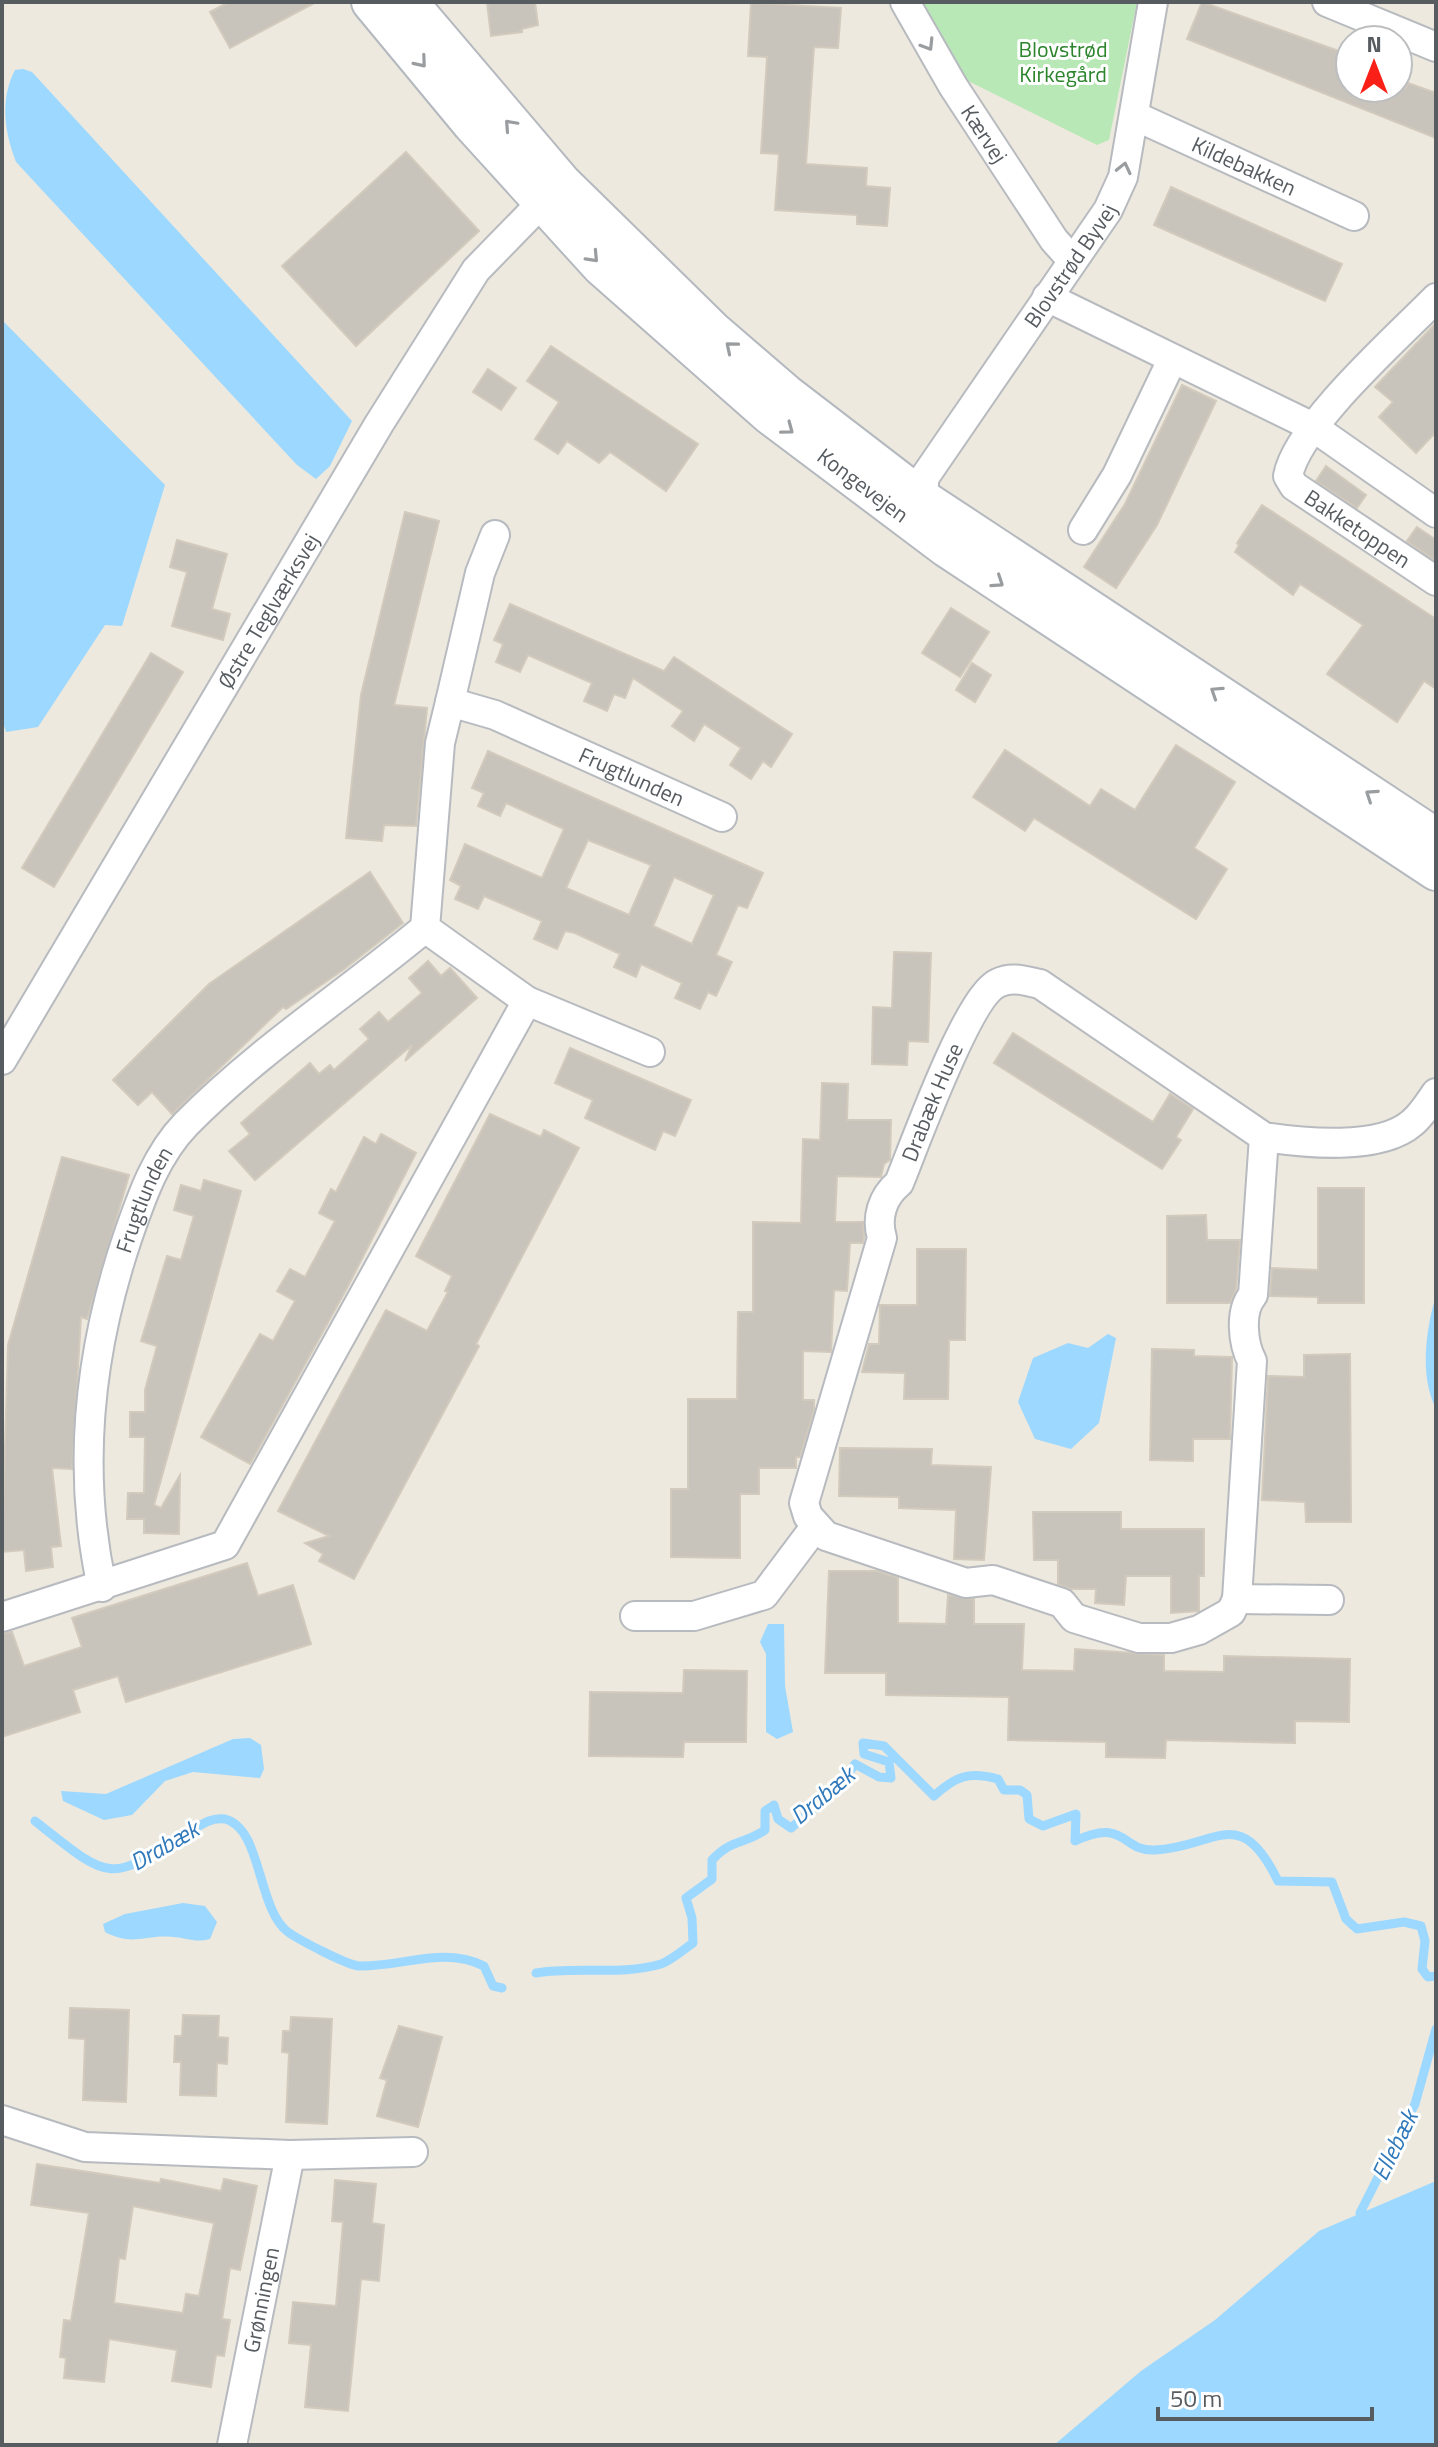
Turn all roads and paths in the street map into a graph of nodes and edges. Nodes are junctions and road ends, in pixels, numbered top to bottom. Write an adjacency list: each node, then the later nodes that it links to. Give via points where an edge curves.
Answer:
1 (371, 2): 8 (main road, Kongevejen, one-way to 8)
2 (408, 2): 8 (main road, Kongevejen, one-way to 2)
3 (905, 2): 10 (street, Kærvej, one-way to 10, via 953,86)
4 (1153, 2): 7 (street, Blovstrød Byvej)
5 (1327, 2): 6 (street)
6 (1436, 47)
7 (1135, 116): 9 (street, Kildebakken); 10 (street, Blovstrød Byvej, one-way to 7, via 1108,210 1123,177)
8 (552, 192): 15 (main road, Kongevejen, one-way to 8, via 786,394); 23 (main road, Kongevejen, one-way to 23, via 601,266 770,415 915,526); 27 (street, Østre Teglværksvej, via 476,270)
9 (1354, 216)
10 (1071, 259): 11 (street, Blovstrød Byvej)
11 (1047, 297): 13 (street); 15 (street, Blovstrød Byvej, via 924,478)
12 (1436, 298): 14 (street, Bakketoppen)
13 (1172, 360): 14 (street); 17 (street, via 1117,475)
14 (1313, 427): 16 (street); 19 (street, Bakketoppen, via 1290,466 1294,486)
15 (924, 500): 22 (main road, Kongevejen, one-way to 15)
16 (1436, 513)
17 (1083, 530)
18 (495, 535): 20 (street, via 480,573)
19 (1436, 581)
20 (450, 702): 21 (street, Frugtlunden, via 495,715); 24 (street, via 440,743)
21 (722, 817)
22 (1436, 838)
23 (1436, 871)
24 (425, 928): 25 (street); 31 (street, Frugtlunden, via 281,1038 184,1126 147,1181 95,1352 90,1534)
25 (527, 1001): 26 (street); 31 (street, via 225,1545)
26 (650, 1052)
27 (2, 1060)
28 (1436, 1093): 29 (street, Drabæk Huse, via 1413,1123 1395,1134 1305,1143)
29 (1264, 1137): 30 (street, Drabæk Huse, via 1040,984 1017,978 995,984 977,1005 899,1183 888,1192 878,1224 882,1238 804,1503); 32 (street, via 1253,1295 1247,1302 1244,1346 1252,1361)
30 (815, 1527): 32 (street, via 838,1540 966,1583 993,1580 1062,1603 1074,1618 1139,1638 1171,1638 1199,1630 1231,1612); 34 (street, via 764,1595 694,1616)
31 (102, 1587): 35 (street)
32 (1237, 1599): 33 (street)
33 (1329, 1600)
34 (635, 1616)
35 (2, 1617)
36 (2, 2120): 38 (street, via 85,2147)
37 (413, 2152): 38 (street)
38 (290, 2155): 39 (street, Grønningen)
39 (232, 2445)

